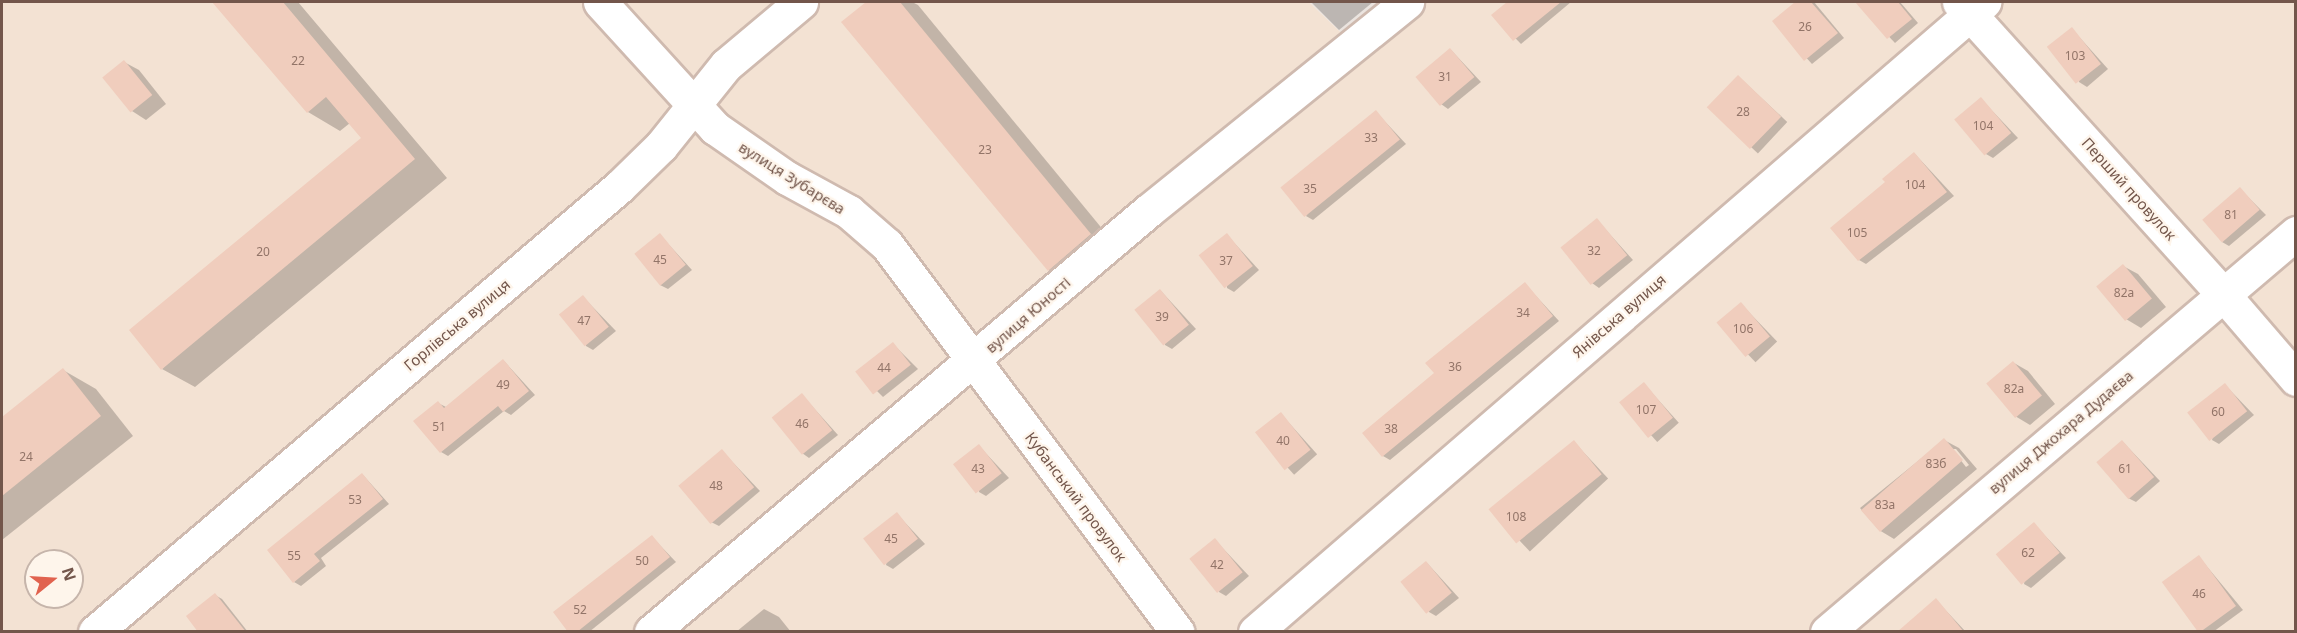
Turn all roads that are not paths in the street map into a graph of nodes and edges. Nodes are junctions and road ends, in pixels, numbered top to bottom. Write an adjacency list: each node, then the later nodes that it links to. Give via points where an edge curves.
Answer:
1 (600, 2): 5 (street, вулиця Зубарєва)
2 (801, 2): 5 (street, Горлівська вулиця, via 726,65)
3 (1407, 2): 8 (street, вулиця Юності, via 1148,211)
4 (1971, 6): 7 (street, Перший провулок); 13 (street, Янівська вулиця)
5 (691, 105): 8 (street, вулиця Зубарєва, via 755,157 870,228); 10 (street, Горлівська вулиця, via 661,146 619,187)
6 (2295, 233): 7 (street, вулиця Джохара Дудаєва)
7 (2223, 294): 9 (street, Перший провулок); 14 (street, вулиця Джохара Дудаєва)
8 (974, 362): 11 (street, вулиця Юності); 12 (street, Кубанський провулок)
9 (2295, 380)
10 (95, 632)
11 (651, 632)
12 (1178, 632)
13 (1255, 632)
14 (1827, 632)

